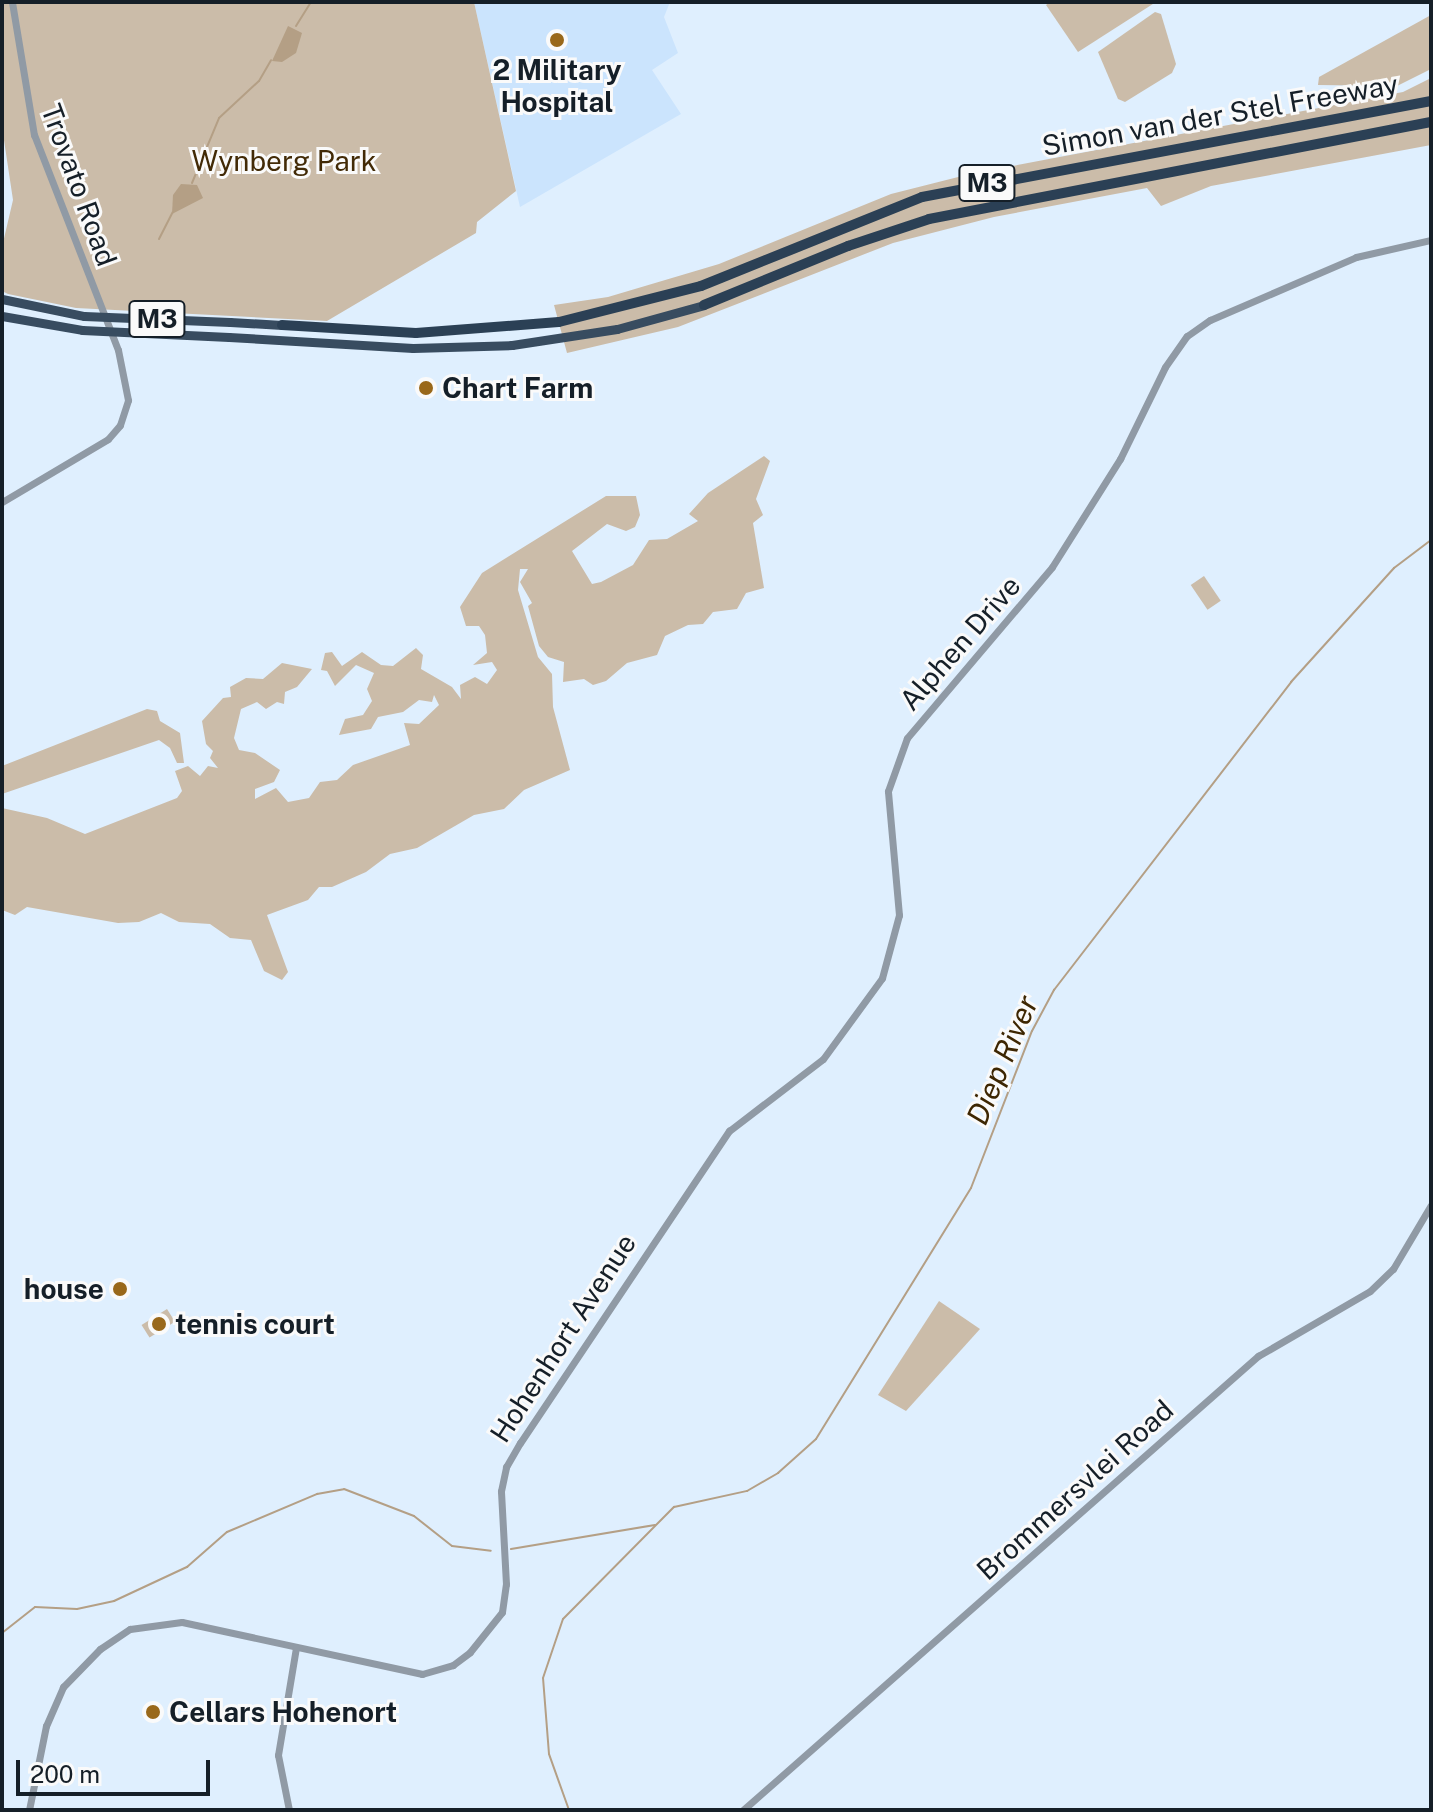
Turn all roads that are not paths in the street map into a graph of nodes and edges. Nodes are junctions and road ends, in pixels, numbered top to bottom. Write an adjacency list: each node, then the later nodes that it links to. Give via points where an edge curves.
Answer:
1 (12, 2): 9 (street, Trovato Road, via 34,135 118,350 128,393 115,432)
2 (1431, 101): 8 (highway, Simon van der Stel Freeway / M3, via 922,197 701,286 559,322 416,333)
3 (1431, 122): 6 (highway, Simon van der Stel Freeway / M3, via 929,219)
4 (1431, 240): 10 (street, Alphen Drive, via 1356,257 1210,320 1177,348 1120,459 1052,567 899,752 888,791 898,930 877,988 809,1072 737,1120)
5 (2, 299): 8 (highway, Simon van der Stel Freeway / M3, bridge, via 84,316)
6 (704, 305): 7 (highway, Simon van der Stel Freeway / M3, bridge, via 617,329 512,345 413,348 82,330)
7 (2, 316)
8 (282, 325)
9 (2, 502)
10 (685, 1195): 12 (street, Hohenhort Avenue, via 506,1467 500,1508 505,1599 496,1622 453,1665 422,1674)
11 (1431, 1205): 15 (street, Brommersvlei Road, via 1393,1269 1370,1291 1258,1356)
12 (296, 1648): 13 (street, Hohenhort Avenue, via 182,1622 119,1634 77,1670 54,1704); 14 (street, via 278,1755)
13 (29, 1810)
14 (289, 1810)
15 (743, 1810)

